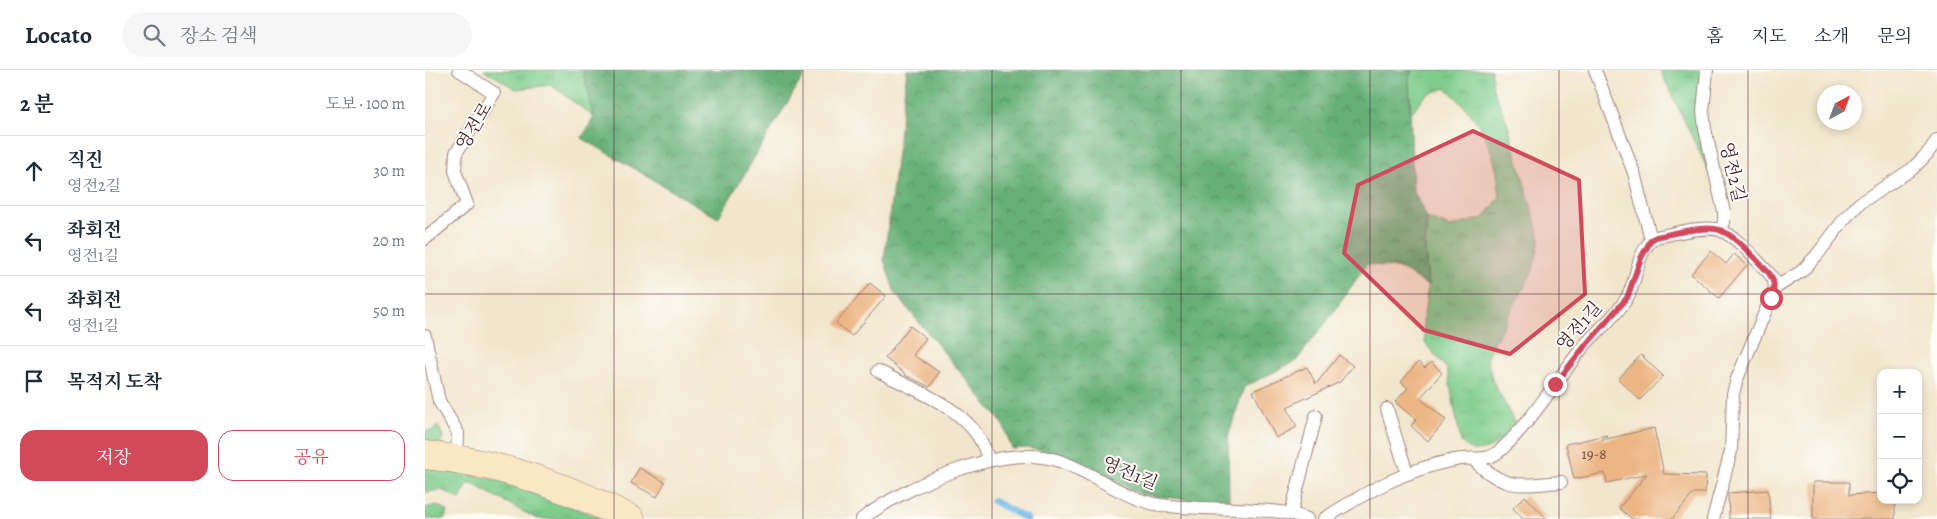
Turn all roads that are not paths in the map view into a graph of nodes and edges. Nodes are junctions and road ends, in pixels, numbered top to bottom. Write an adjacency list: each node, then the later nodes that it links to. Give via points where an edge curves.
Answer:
1 (459, 70): 6 (lane, 영전로, via 494,93 457,154 455,171 467,204)
2 (1595, 70): 7 (lane, via 1634,173)
3 (1707, 70): 5 (lane, 영전2길, via 1703,111 1724,212)
4 (1937, 140): 8 (lane, via 1912,169 1846,217 1802,271)
5 (1721, 230): 7 (lane, via 1708,229); 8 (lane, via 1769,273)
6 (425, 239)
7 (1651, 240): 16 (lane, 영전1길, via 1627,298 1504,448 1485,460)
8 (1775, 288): 24 (lane, via 1737,379 1733,394 1731,451)
9 (425, 336): 14 (lane, via 439,401 458,433)
10 (878, 371): 15 (lane, via 961,416 979,438)
11 (1387, 409): 17 (lane)
12 (1316, 416): 19 (lane)
13 (425, 455): 14 (street)
14 (457, 459): 20 (street, via 530,477)
15 (988, 460): 19 (lane, 영전1길, via 1023,455 1056,460 1149,503); 21 (lane, 영전1길, via 908,491)
16 (1474, 460): 17 (lane, 영전1길, via 1460,458); 18 (lane, via 1497,480 1508,483)
17 (1407, 473): 23 (lane, 영전1길, via 1373,488)
18 (1561, 482)
19 (1291, 513): 22 (lane, 영전1길)
20 (631, 519)
21 (862, 519)
22 (1307, 519)
23 (1324, 519)
24 (1713, 519)

